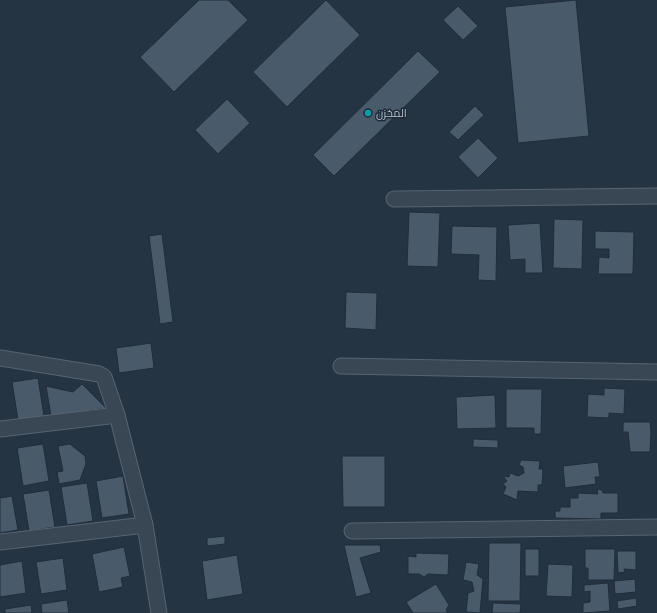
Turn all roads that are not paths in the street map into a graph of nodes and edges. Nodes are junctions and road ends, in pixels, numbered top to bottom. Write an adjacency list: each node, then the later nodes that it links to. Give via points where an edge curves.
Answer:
1 (657, 196): 2 (street)
2 (394, 199)
3 (0, 358): 6 (street, via 98,374 106,380)
4 (341, 366): 5 (street)
5 (657, 372)
6 (117, 415): 7 (street); 8 (street)
7 (0, 429)
8 (145, 525): 11 (street); 12 (street)
9 (657, 527): 10 (street)
10 (352, 531)
11 (0, 542)
12 (160, 613)

